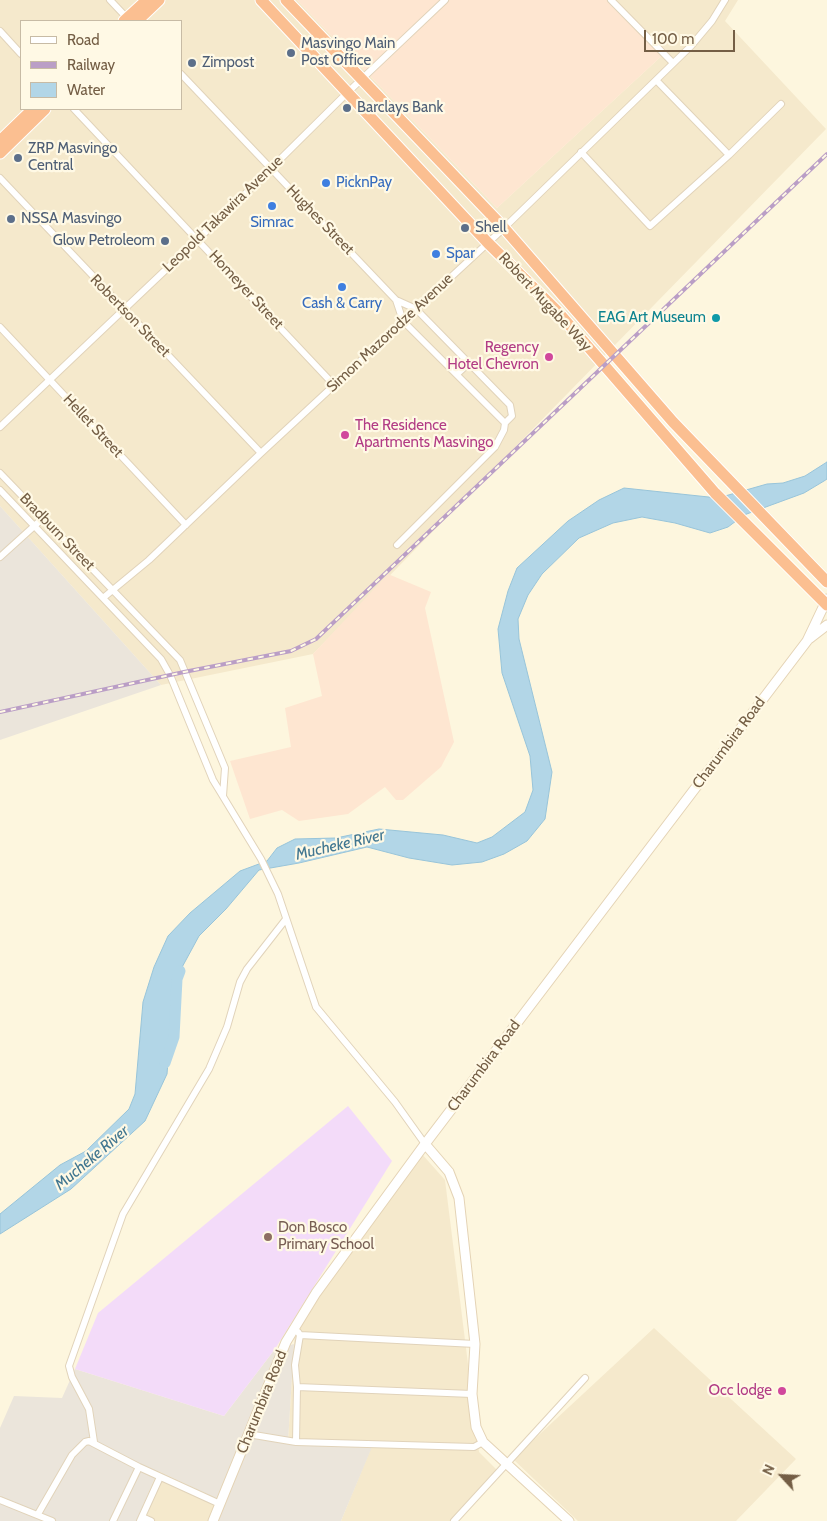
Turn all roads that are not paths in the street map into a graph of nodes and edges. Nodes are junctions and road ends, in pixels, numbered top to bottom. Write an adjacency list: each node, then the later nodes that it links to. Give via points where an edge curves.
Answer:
1 (110, 0): 9 (street)
2 (147, 0): 9 (highway)
3 (159, 0): 9 (highway)
4 (263, 0): 12 (highway, Robert Mugabe Way)
5 (286, 0): 10 (highway, Robert Mugabe Way)
6 (611, 0): 14 (street)
7 (725, 0): 14 (street, Simon Mazorodze Avenue, via 702,34)
8 (440, 1): 16 (street, Leopold Takawira Avenue)
9 (130, 20)
10 (312, 27): 12 (highway); 16 (highway, Robert Mugabe Way)
11 (0, 31): 13 (street)
12 (298, 40): 18 (highway, Robert Mugabe Way)
13 (20, 53)
14 (673, 63): 17 (street, Simon Mazorodze Avenue)
15 (182, 75): 27 (street, Hughes Street)
16 (362, 79): 18 (street, Leopold Takawira Avenue); 29 (highway, Robert Mugabe Way)
17 (656, 80): 24 (street, Simon Mazorodze Avenue); 26 (street)
18 (347, 93): 27 (street, Leopold Takawira Avenue); 31 (highway, Robert Mugabe Way)
19 (782, 104): 26 (street)
20 (32, 110): 23 (highway)
21 (44, 110): 25 (highway)
22 (75, 110): 30 (street, Homeyer Street)
23 (0, 141)
24 (581, 152): 26 (street, via 650,226); 29 (street, Simon Mazorodze Avenue)
25 (0, 153)
26 (729, 155)
27 (271, 169): 30 (street, Leopold Takawira Avenue); 32 (street, Hughes Street)
28 (0, 178): 34 (street, Robertson Street)
29 (504, 228): 31 (street, Simon Mazorodze Avenue); 51 (highway, Robert Mugabe Way, via 729,482)
30 (199, 239): 34 (street, Leopold Takawira Avenue); 40 (street, Homeyer Street)
31 (488, 242): 33 (street, Simon Mazorodze Avenue); 54 (highway, Robert Mugabe Way, via 558,312 715,493)
32 (396, 300): 33 (street); 35 (street)
33 (416, 309): 35 (street, Simon Mazorodze Avenue); 37 (street)
34 (123, 310): 39 (street, Leopold Takawira Avenue); 43 (street, Robertson Street)
35 (404, 321): 38 (street); 40 (street, Simon Mazorodze Avenue)
36 (0, 327): 39 (street, Hellet Street)
37 (469, 363): 38 (street); 41 (street, via 510,405 512,416)
38 (457, 374): 41 (street)
39 (50, 380): 42 (street, Leopold Takawira Avenue); 47 (street, Hellet Street)
40 (334, 385): 43 (street, Simon Mazorodze Avenue)
41 (505, 423): 49 (street, via 495,447)
42 (0, 427)
43 (261, 453): 47 (street, Simon Mazorodze Avenue)
44 (0, 473): 46 (street, Bradburn Street)
45 (0, 490): 48 (street, Bradburn Street)
46 (42, 519): 48 (street); 52 (street, Bradburn Street)
47 (186, 525): 52 (street, Simon Mazorodze Avenue)
48 (34, 526): 50 (street); 53 (street, Bradburn Street)
49 (397, 545)
50 (0, 557)
51 (827, 582)
52 (115, 590): 53 (street, Simon Mazorodze Avenue); 57 (street, Bradburn Street, via 180,660 225,768)
53 (103, 598): 57 (street, Bradburn Street, via 161,658)
54 (826, 602): 56 (street, Charumbira Road)
55 (827, 625): 56 (street, Charumbira Road)
56 (807, 641): 59 (street, Charumbira Road)
57 (222, 797): 58 (street, Bradburn Street, via 261,859)
58 (286, 919): 59 (street, Bradburn Street, via 316,1007 395,1102); 67 (street, via 246,969 209,1069 123,1214 69,1366 89,1410)
59 (425, 1144): 60 (street, Charumbira Road); 62 (street, via 449,1172 459,1198)
60 (294, 1327): 61 (street); 66 (street, Charumbira Road)
61 (300, 1335): 62 (street); 64 (street, via 296,1358)
62 (475, 1344): 65 (street)
63 (585, 1378): 70 (street)
64 (297, 1387): 65 (street); 68 (street)
65 (472, 1394): 69 (street, via 474,1423)
66 (248, 1434): 68 (street); 74 (street, Charumbira Road)
67 (94, 1442): 71 (street); 75 (street, via 85,1442 72,1455)
68 (296, 1442): 69 (street, via 474,1446)
69 (483, 1442): 70 (street)
70 (506, 1463): 81 (street); 82 (street)
71 (139, 1467): 72 (street); 78 (street)
72 (160, 1477): 74 (street); 76 (street)
73 (0, 1500): 75 (street)
74 (220, 1504): 80 (street, Charumbira Road)
75 (38, 1514): 77 (street)
76 (141, 1519): 79 (street)
77 (52, 1521)
78 (113, 1521)
79 (151, 1521)
80 (213, 1521)
81 (454, 1521)
82 (569, 1521)

